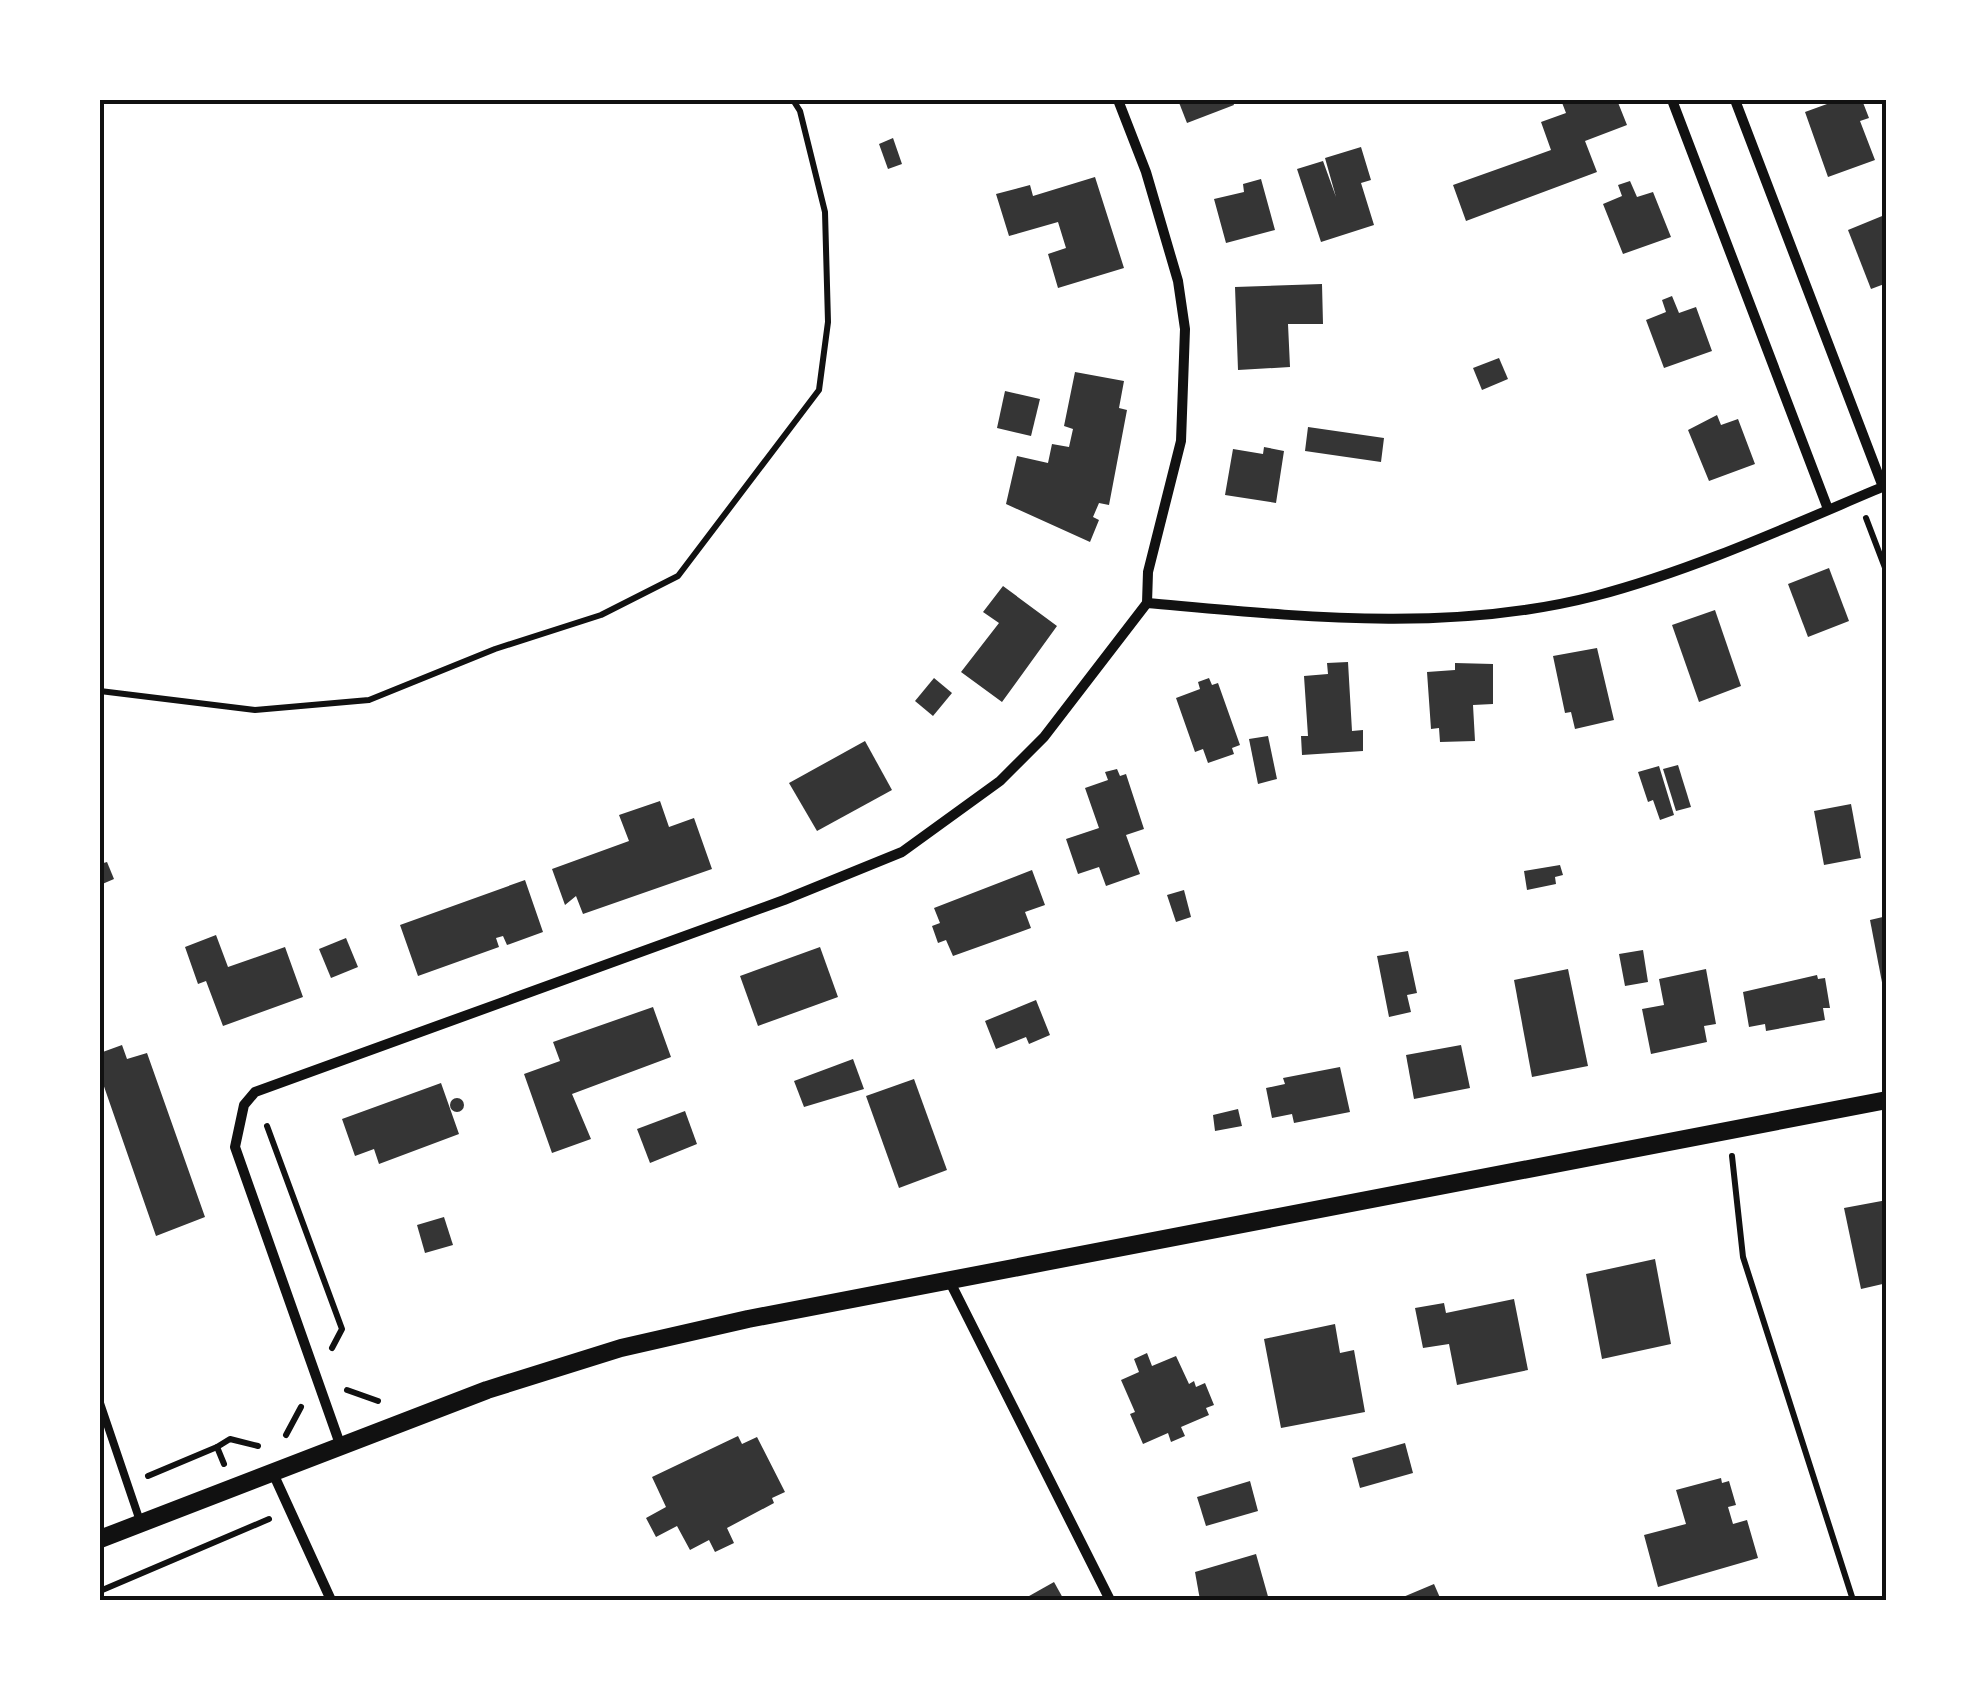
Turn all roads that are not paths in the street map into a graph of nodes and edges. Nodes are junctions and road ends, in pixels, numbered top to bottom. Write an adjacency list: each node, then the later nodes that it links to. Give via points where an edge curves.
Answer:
1 (1118, 100): 6 (street, via 1165,230 1185,329 1180,441 1148,572)
2 (1672, 100): 5 (street)
3 (1735, 100): 4 (street)
4 (1885, 486): 5 (street)
5 (1828, 509): 6 (street, via 1594,597 1498,612 1338,619)
6 (1147, 603): 10 (street, via 1074,702 1012,769 902,852 256,1092 244,1106 235,1147)
7 (1887, 1100): 8 (street)
8 (949, 1280): 10 (street, via 622,1348); 15 (street)
9 (100, 1403): 12 (lane)
10 (340, 1444): 11 (street)
11 (272, 1470): 12 (street); 14 (street)
12 (141, 1524): 13 (street)
13 (100, 1539)
14 (331, 1600)
15 (1110, 1600)

